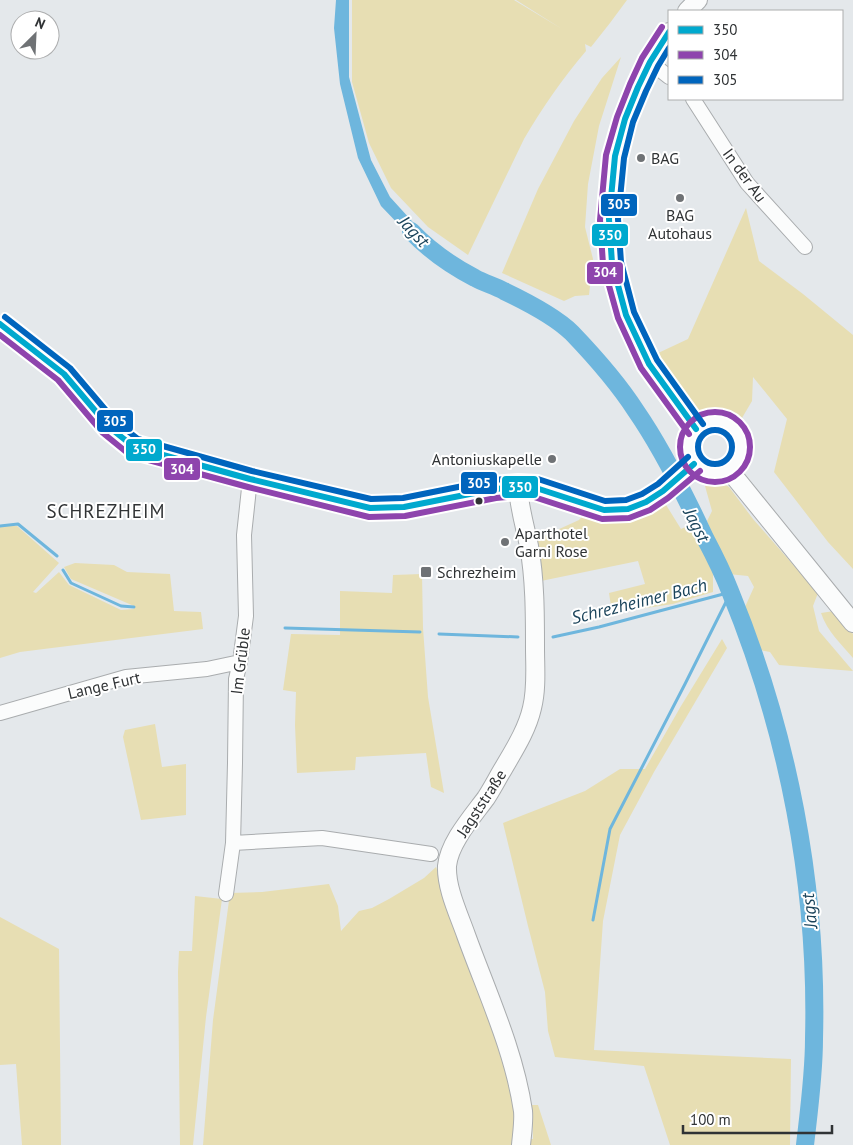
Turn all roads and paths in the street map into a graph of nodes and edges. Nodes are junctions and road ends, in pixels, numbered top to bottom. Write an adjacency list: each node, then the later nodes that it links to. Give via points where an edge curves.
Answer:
1 (698, 0): 2 (main road)
2 (688, 10)
3 (668, 34): 4 (main road)
4 (650, 62): 5 (street); 9 (main road, via 625,119 615,156 609,219 612,264 626,315 649,364)
5 (668, 76)
6 (694, 100): 7 (street, In der Au, via 747,183)
7 (805, 247)
8 (0, 324): 12 (street, via 64,374 108,427 134,447)
9 (696, 429): 10 (main road, via 689,442); 11 (main road, via 712,421 729,425 736,431 740,439 740,456)
10 (689, 468): 11 (main road, via 714,474); 13 (main road, via 646,502 628,509 604,510 536,488)
11 (729, 470): 14 (main road)
12 (250, 480): 13 (street, via 370,508 404,507 495,488); 15 (street, Im Grüble, via 244,535 246,616)
13 (518, 487): 20 (main road, Jagststraße, via 533,576 536,682 532,708 524,732 487,797 462,830 449,856 447,868 454,900 512,1062 523,1113)
14 (853, 623)
15 (240, 662): 16 (street, Lange Furt, via 207,670 126,677); 17 (street, Im Grüble, via 236,679)
16 (0, 713)
17 (233, 843): 18 (street, via 322,838); 19 (street, Im Grüble)
18 (430, 854)
19 (226, 894)
20 (521, 1145)

